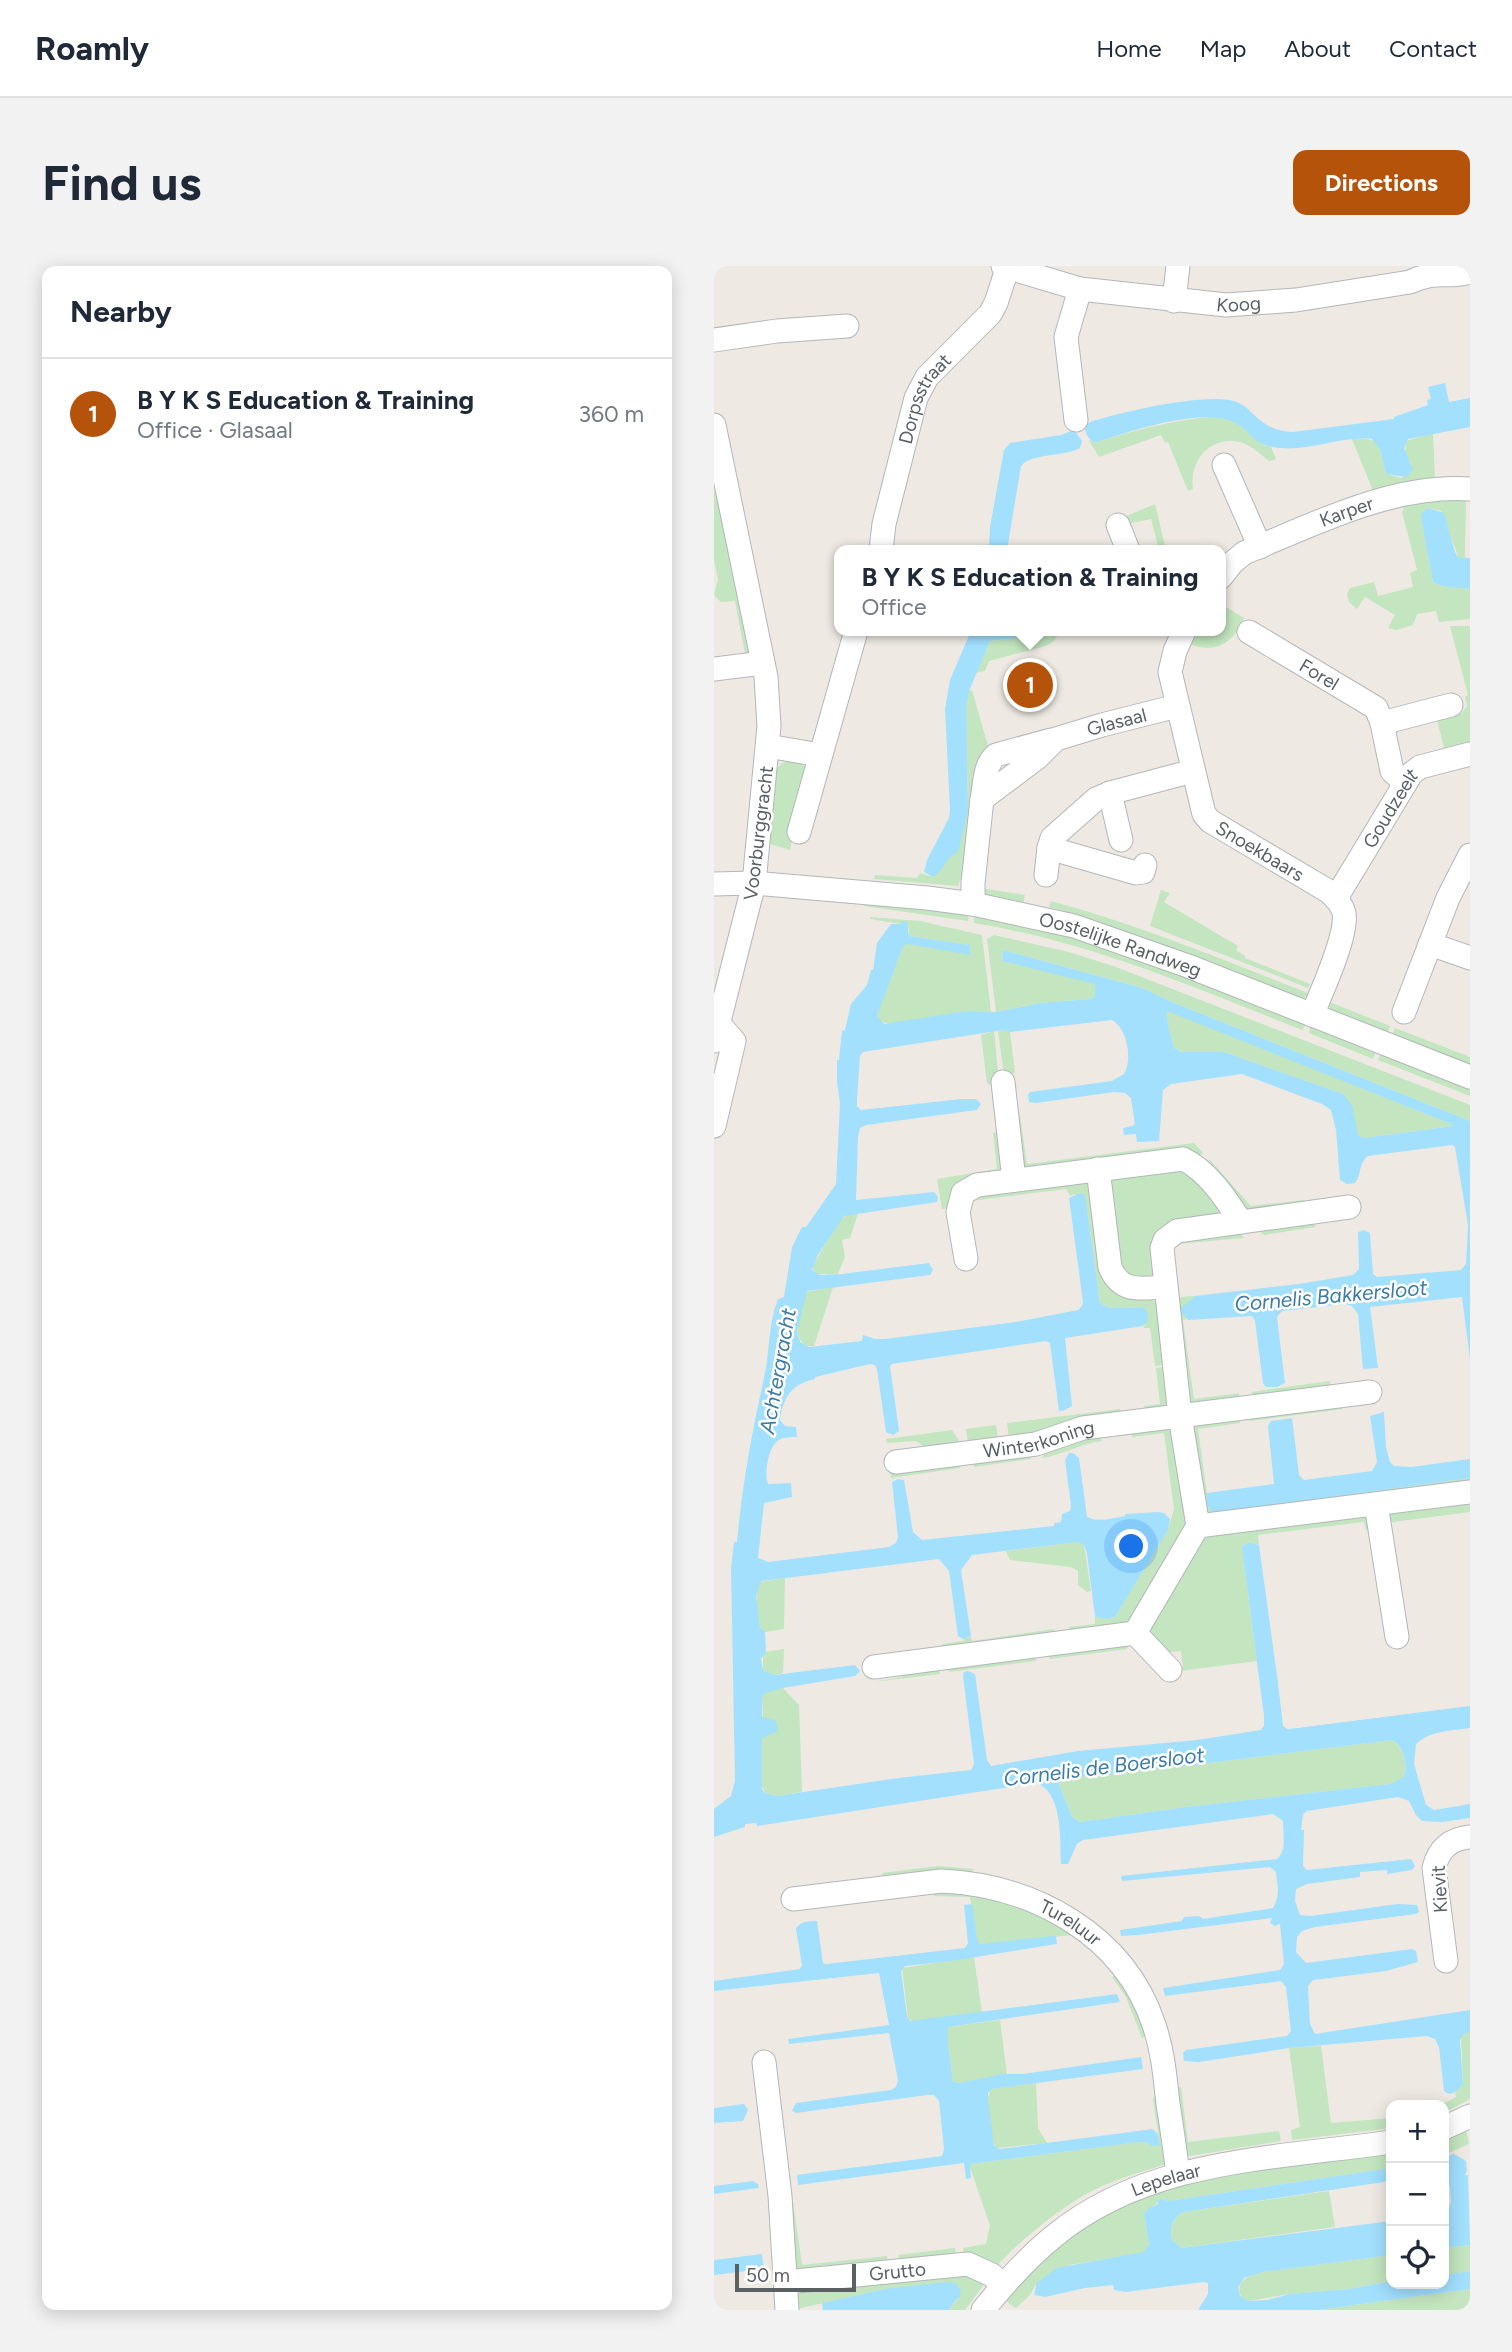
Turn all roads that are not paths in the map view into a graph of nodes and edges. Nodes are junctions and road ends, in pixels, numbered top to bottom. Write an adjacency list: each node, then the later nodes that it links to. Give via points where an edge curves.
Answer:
1 (1178, 266): 5 (street)
2 (1006, 267): 4 (street, Koog); 13 (street, Dorpsstraat, via 990,313 927,377 916,398)
3 (1470, 272): 5 (street, Koog, via 1423,275 1410,282 1265,304)
4 (1080, 289): 5 (street, Koog); 8 (street, via 1066,337)
5 (1174, 301)
6 (846, 326): 7 (street)
7 (714, 340)
8 (1076, 420)
9 (714, 425): 20 (street, Voorburggracht)
10 (1224, 465): 15 (street)
11 (1470, 489): 15 (street, Karper, via 1421,491 1360,507)
12 (1118, 525): 14 (street)
13 (882, 545)
14 (1126, 545)
15 (1260, 547): 16 (street, Karper)
16 (1226, 570)
17 (1249, 632): 24 (street, Forel, via 1376,708)
18 (855, 636): 27 (street)
19 (1182, 636): 23 (street, Snoekbaars, via 1170,672)
20 (762, 663): 21 (street); 25 (street, Voorburggracht, via 768,694)
21 (714, 669)
22 (1451, 705): 24 (street)
23 (1177, 706): 28 (street, Snoekbaars); 40 (street, Glasaal, via 1056,739 982,799)
24 (1382, 723): 29 (street, via 1392,771)
25 (768, 746): 27 (street); 37 (street, Voorburggracht)
26 (1470, 754): 29 (street, Goudzeelt, via 1420,767)
27 (820, 755): 31 (street)
28 (1193, 771): 30 (street); 39 (street, Snoekbaars, via 1210,821)
29 (1405, 783): 39 (street, Goudzeelt)
30 (1110, 793): 32 (street); 33 (street, via 1096,799 1052,838)
31 (799, 832)
32 (1121, 840)
33 (1049, 848): 35 (street, via 1136,873 1143,872); 36 (street)
34 (1470, 855): 41 (street)
35 (1145, 865)
36 (1046, 875)
37 (754, 883): 38 (street, Oostelijke Randweg); 40 (street, Oostelijke Randweg); 45 (street, Voorburggracht)
38 (714, 884)
39 (1336, 898): 44 (street, via 1344,909 1344,928)
40 (973, 904): 44 (street, Oostelijke Randweg, via 1108,936)
41 (1430, 944): 42 (street); 43 (street)
42 (1470, 958)
43 (1404, 1012)
44 (1312, 1015): 46 (street, Oostelijke Randweg)
45 (716, 1032): 48 (street, via 734,1041)
46 (1470, 1077)
47 (1003, 1082): 50 (street)
48 (714, 1126)
49 (1098, 1169): 50 (street); 52 (street, via 1183,1159 1203,1173); 54 (street, via 1113,1275 1125,1286)
50 (1014, 1180): 53 (street, via 977,1185 963,1193 958,1212)
51 (1349, 1207): 52 (street)
52 (1241, 1222): 54 (street, via 1171,1234 1162,1248)
53 (966, 1259)
54 (1165, 1287): 56 (street)
55 (1370, 1392): 56 (street, Winterkoning)
56 (1180, 1416): 57 (street, Winterkoning, via 1083,1428 1036,1444); 60 (street)
57 (896, 1462)
58 (1470, 1492): 59 (street)
59 (1376, 1504): 60 (street); 62 (street)
60 (1198, 1526): 61 (street)
61 (1135, 1633): 63 (street); 64 (street)
62 (1396, 1637)
63 (874, 1667)
64 (1170, 1670)
65 (1470, 1837): 67 (street, Kievit, via 1449,1842 1438,1853 1434,1868)
66 (793, 1899): 72 (street, Tureluur, via 958,1881 1049,1908 1095,1936 1124,1968 1154,2024)
67 (1446, 1961)
68 (764, 2062): 73 (street)
69 (1470, 2116): 70 (street)
70 (1449, 2126)
71 (1386, 2143): 72 (street, Lepelaar, via 1227,2163)
72 (1178, 2174): 74 (street, Lepelaar, via 1097,2207 1053,2236)
73 (786, 2282): 74 (street, Grutto, via 968,2264); 75 (street)
74 (1003, 2286): 76 (street, Lepelaar)
75 (787, 2310)
76 (983, 2310)

